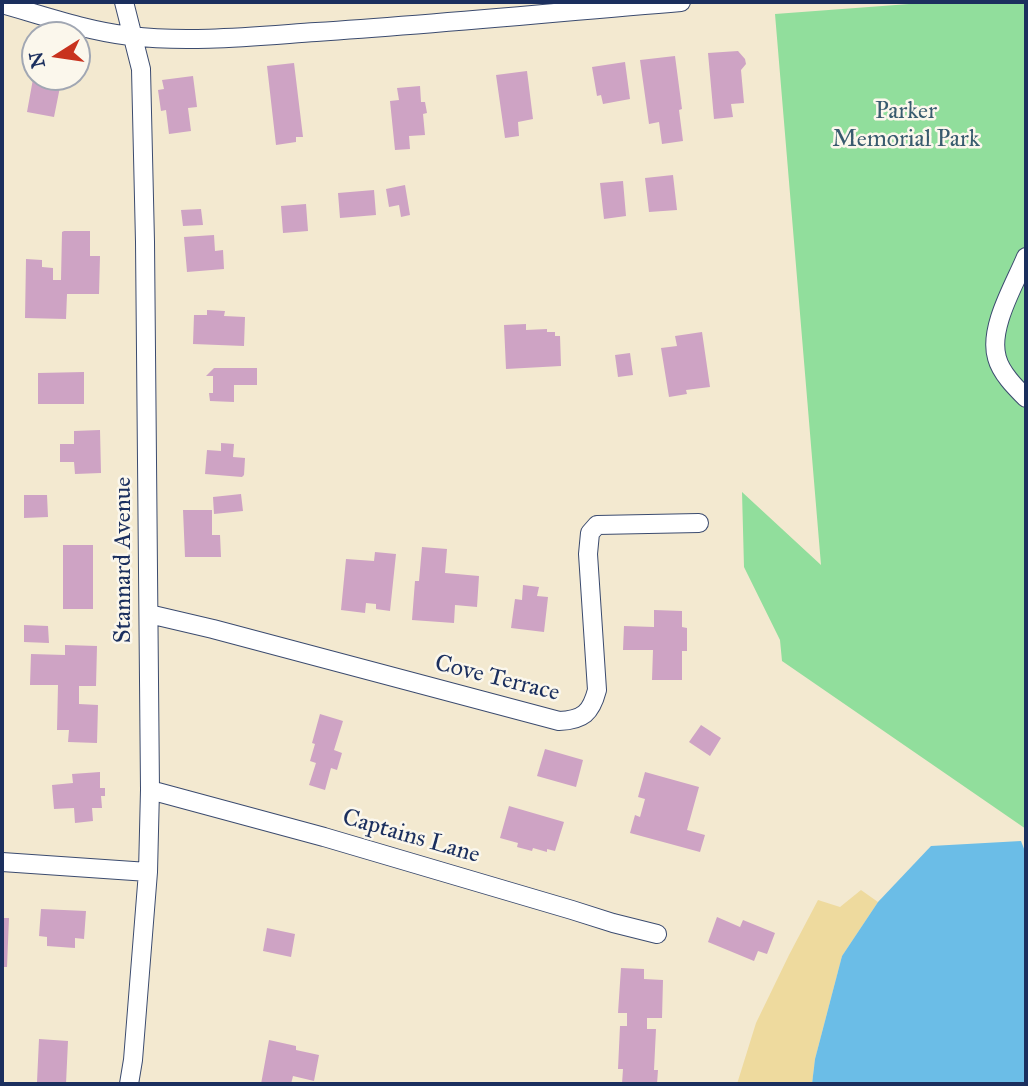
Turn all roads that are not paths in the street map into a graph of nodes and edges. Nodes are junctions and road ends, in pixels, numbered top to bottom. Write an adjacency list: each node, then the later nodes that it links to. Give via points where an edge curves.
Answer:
1 (124, 2): 5 (street, Stannard Avenue)
2 (681, 2): 3 (street)
3 (660, 3): 5 (street, via 276,35)
4 (2, 4): 5 (street)
5 (132, 36): 9 (street, Stannard Avenue, via 141,69)
6 (1026, 257): 7 (street, via 995,336 997,358)
7 (1026, 398)
8 (699, 523): 9 (street, Cove Terrace, via 597,525 590,533 597,690 593,705 573,720 559,721)
9 (149, 614): 10 (street, Stannard Avenue)
10 (150, 790): 12 (street, Stannard Avenue); 13 (street, Captains Lane)
11 (2, 862): 12 (street)
12 (148, 873): 14 (street, Stannard Avenue)
13 (657, 934)
14 (129, 1084)

